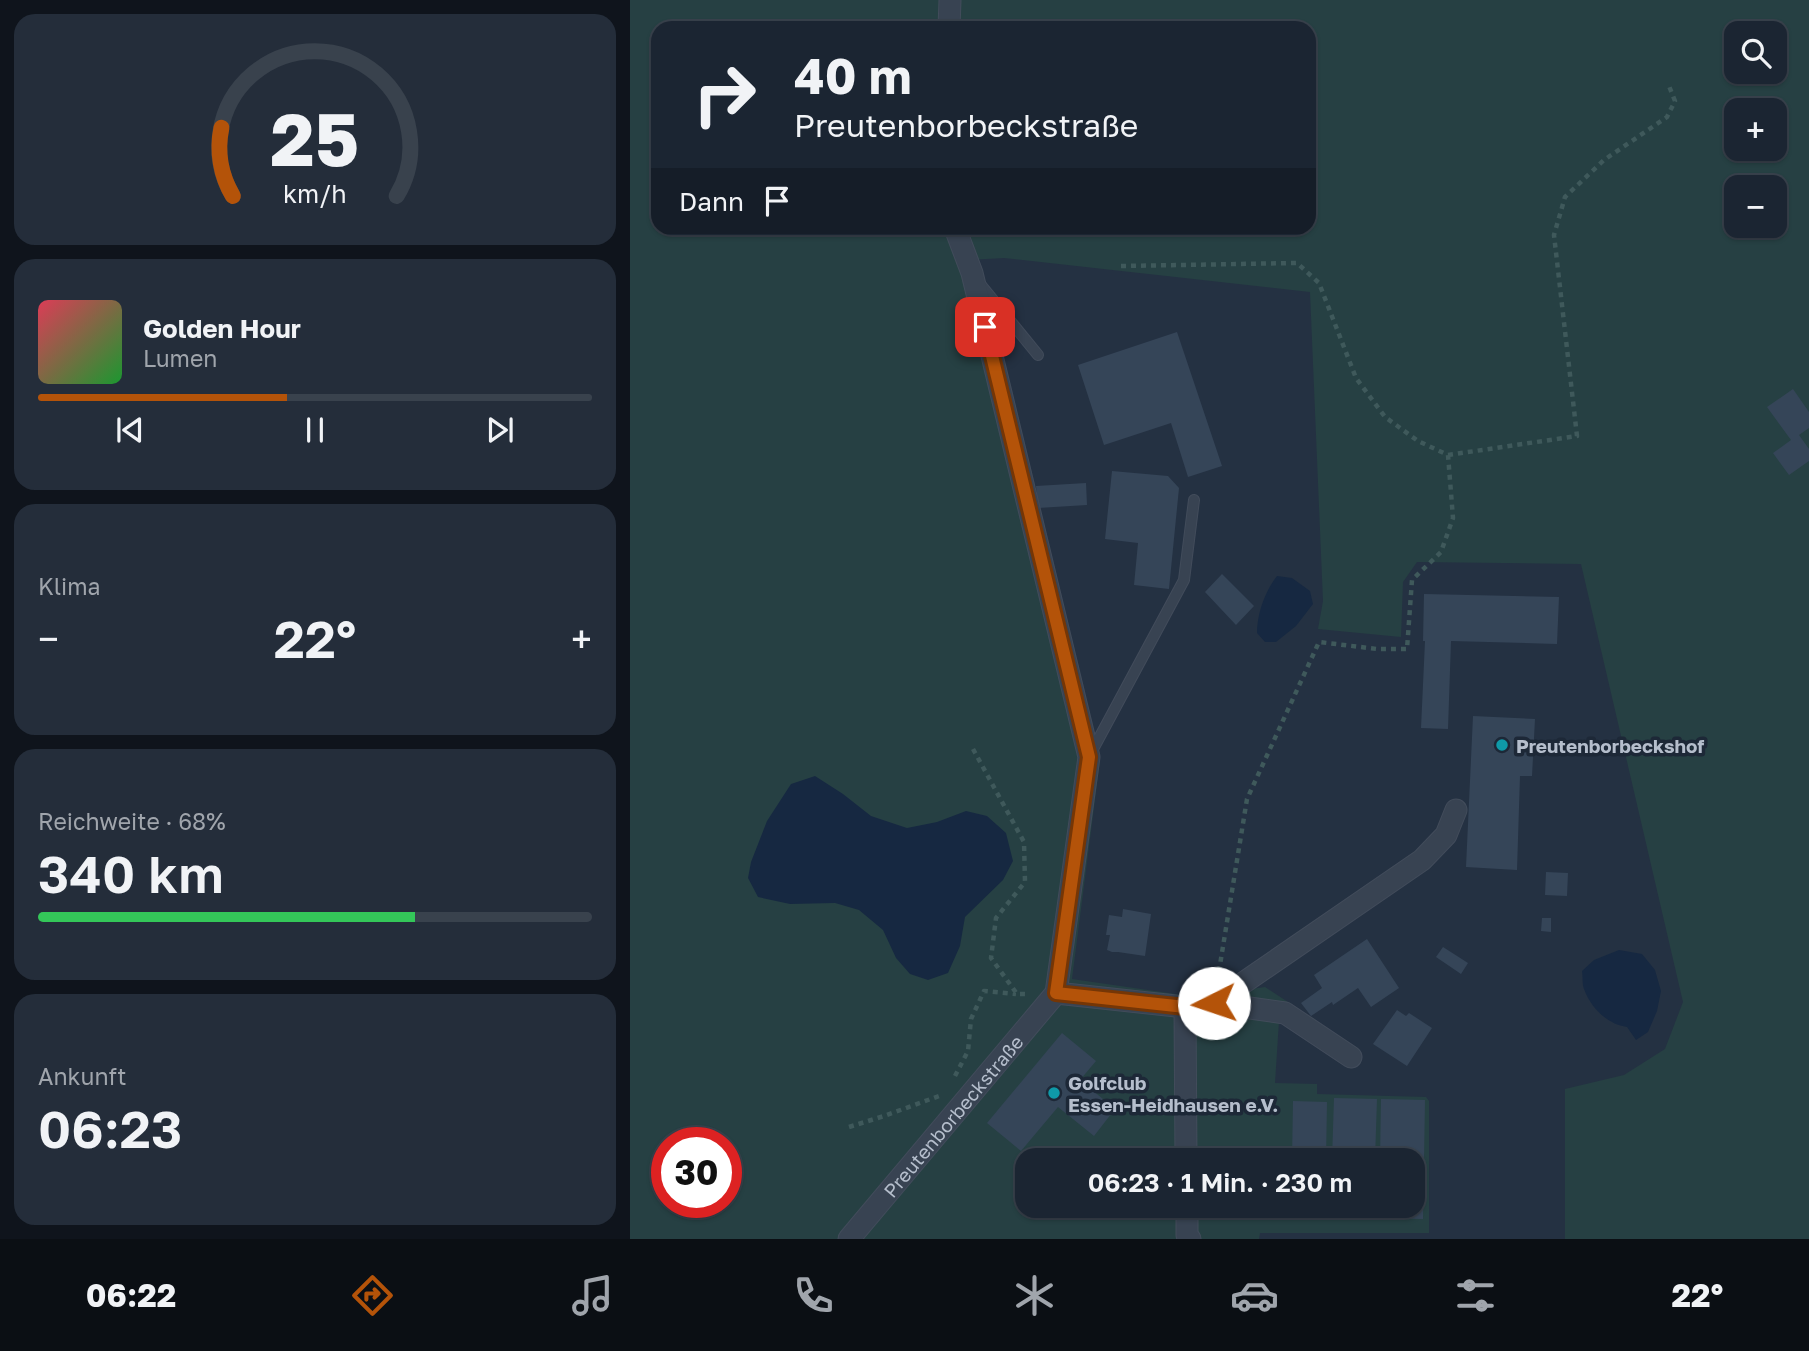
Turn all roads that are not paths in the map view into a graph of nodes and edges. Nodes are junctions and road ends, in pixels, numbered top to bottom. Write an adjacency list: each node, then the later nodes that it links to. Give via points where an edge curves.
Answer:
1 (950, 0): 2 (street)
2 (949, 21)
3 (958, 235): 4 (street)
4 (972, 273): 5 (lane); 7 (street)
5 (1038, 355)
6 (1194, 500): 7 (lane, via 1184,580)
7 (1089, 757): 9 (street)
8 (1456, 810): 10 (street, via 1446,835 1422,860)
9 (1056, 993): 11 (street); 15 (street, Preutenborbeckstraße)
10 (1214, 1003): 11 (street); 12 (street, via 1285,1013)
11 (1185, 1007): 13 (street)
12 (1351, 1057)
13 (1186, 1148)
14 (1187, 1218): 16 (street)
15 (849, 1239)
16 (1190, 1239)

